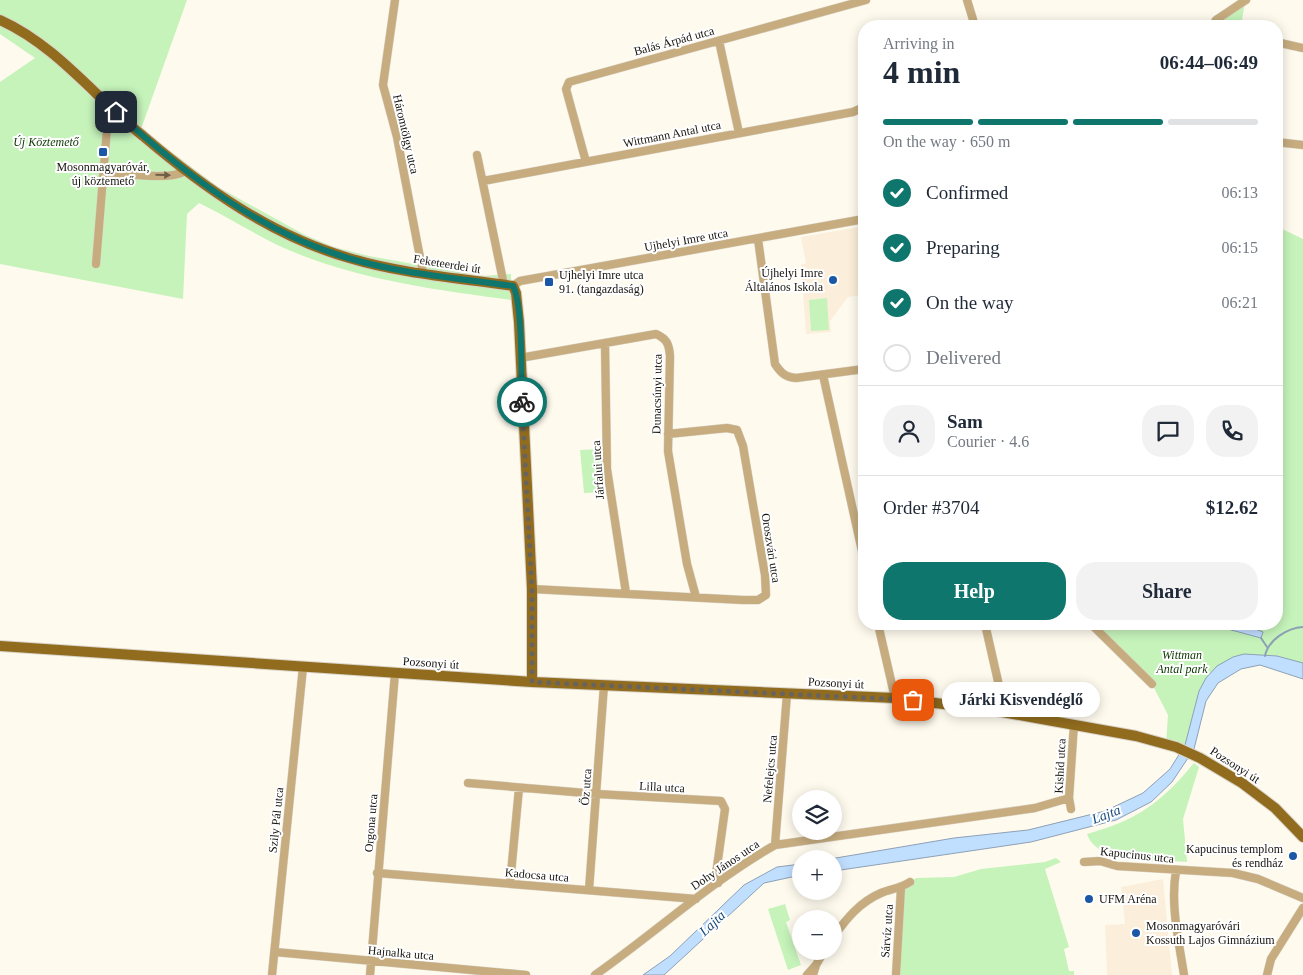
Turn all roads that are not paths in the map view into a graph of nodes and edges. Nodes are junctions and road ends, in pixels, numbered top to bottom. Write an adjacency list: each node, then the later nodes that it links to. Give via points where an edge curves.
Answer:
1 (394, 0): 24 (street, Háromtölgy utca, via 383,85 399,146)
2 (866, 0): 8 (street, Balás Árpád utca)
3 (967, 0): 6 (street)
4 (1246, 0): 7 (street)
5 (0, 20): 12 (main road, Feketeerdei út, via 35,39)
6 (973, 20)
7 (1216, 20)
8 (719, 40): 13 (street); 17 (street, Balás Árpád utca, via 568,83 566,89)
9 (1283, 44): 10 (street)
10 (1303, 48)
11 (858, 110): 13 (street, Wittmann Antal utca)
12 (116, 112): 18 (main road, Feketeerdei út); 19 (street, via 108,124)
13 (739, 133): 17 (street, Wittmann Antal utca)
14 (1283, 143): 15 (street)
15 (1303, 145)
16 (478, 156): 20 (street)
17 (586, 162): 20 (street, Wittmann Antal utca)
18 (185, 170): 19 (street, one-way to 18, via 169,176); 24 (main road, Feketeerdei út, via 234,205 294,238 348,258)
19 (104, 172): 23 (street)
20 (483, 181): 25 (street)
21 (858, 219): 22 (street, Ujhelyi Imre utca)
22 (758, 239): 25 (street, Ujhelyi Imre utca, via 520,281); 29 (street, via 776,364 786,377)
23 (96, 264)
24 (423, 273): 25 (main road, Feketeerdei út)
25 (508, 286): 27 (main road, via 516,293)
26 (605, 344): 27 (street, Dunacsúnyi utca); 30 (street, Dunacsúnyi utca, via 656,334 664,338 670,356); 33 (street, Járfalui utca, via 607,469)
27 (520, 358): 32 (main road)
28 (858, 371): 29 (street)
29 (823, 375): 31 (street)
30 (668, 434): 34 (street, Dunacsúnyi utca, via 675,494); 34 (street, Oroszvári utca, via 727,428 737,430 743,446 766,595 758,600)
31 (858, 531)
32 (532, 590): 33 (street, Oroszvári utca); 41 (main road)
33 (626, 593): 34 (street, Oroszvári utca)
34 (696, 597)
35 (879, 630): 45 (street)
36 (986, 630): 46 (street)
37 (1097, 630): 42 (street)
38 (0, 646): 39 (main road, Pozsonyi út)
39 (303, 667): 40 (main road, Pozsonyi út); 67 (street, Szily Pál utca)
40 (395, 673): 41 (main road, Pozsonyi út); 57 (street, Orgona utca)
41 (532, 682): 43 (main road, Pozsonyi út)
42 (1152, 684)
43 (604, 685): 44 (main road, Pozsonyi út); 50 (street, Őz utca)
44 (787, 694): 45 (main road, Pozsonyi út); 54 (street, Nefelejcs utca)
45 (895, 698): 46 (main road, Pozsonyi út)
46 (1005, 712): 47 (main road, Pozsonyi út)
47 (1074, 724): 51 (street, Kishíd utca); 53 (main road, Pozsonyi út, via 1136,736 1200,758 1275,808)
48 (468, 783): 49 (street, Lilla utca)
49 (519, 788): 50 (street, Lilla utca); 60 (street)
50 (597, 794): 59 (street, Lilla utca, via 721,801 725,809 716,874); 62 (street, Őz utca)
51 (1069, 798): 52 (street, Kishíd utca); 54 (street, Dohy János utca, via 1035,808)
52 (1071, 809)
53 (1303, 837)
54 (775, 845): 59 (street, Dohy János utca)
55 (1084, 862): 56 (street, Kapucinus utca, via 1100,861 1117,866)
56 (1176, 871): 63 (street, Kapucinus utca, via 1242,875); 78 (street, via 1175,902)
57 (377, 873): 60 (street, Kadocsa utca); 69 (street, Orgona utca)
58 (910, 882): 61 (street, Sárvíz utca)
59 (718, 883): 64 (street, Dohy János utca)
60 (510, 884): 62 (street, Kadocsa utca)
61 (901, 888): 66 (street, Sárvíz utca, via 881,893 861,904); 77 (street, Sárvíz utca)
62 (589, 890): 64 (street, Kadocsa utca)
63 (1303, 898)
64 (696, 899): 74 (street, Dohy János utca)
65 (1303, 908): 79 (street, via 1271,959)
66 (842, 927)
67 (275, 952): 69 (street, Hajnalka utca); 71 (street, Szily Pál utca)
68 (819, 960): 70 (street)
69 (371, 962): 72 (street, Orgona utca); 73 (street, Hajnalka utca)
70 (816, 965): 75 (street); 76 (street)
71 (272, 975)
72 (370, 975)
73 (526, 975)
74 (595, 975)
75 (807, 975)
76 (812, 975)
77 (896, 975)
78 (1184, 975)
79 (1266, 975)

